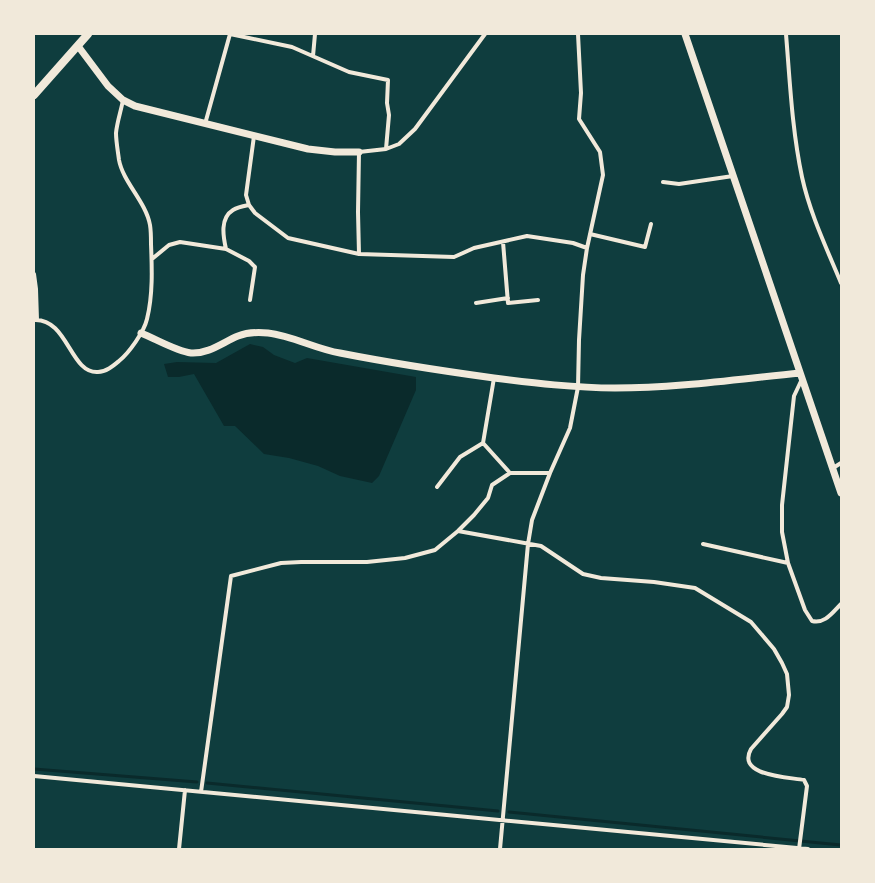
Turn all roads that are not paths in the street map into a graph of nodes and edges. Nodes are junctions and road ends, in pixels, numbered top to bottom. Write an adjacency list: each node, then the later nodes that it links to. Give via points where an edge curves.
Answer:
1 (88, 34): 8 (main road)
2 (230, 34): 9 (street, via 292,47); 12 (street)
3 (316, 34): 9 (street)
4 (485, 34): 14 (street, via 415,129 399,144)
5 (578, 34): 20 (street, via 581,93 579,119 600,152 603,175)
6 (684, 34): 16 (street)
7 (786, 34): 27 (street, via 802,178 811,208)
8 (78, 46): 10 (main road); 11 (street, via 108,86)
9 (313, 56): 14 (street, via 349,72 388,80 389,115)
10 (34, 95)
11 (123, 100): 12 (street, via 148,110); 25 (street, via 116,134 119,162 145,210 150,225)
12 (205, 124): 13 (street)
13 (254, 136): 15 (street, via 308,148); 18 (street, via 246,195)
14 (386, 149): 15 (street)
15 (359, 152): 24 (street)
16 (733, 176): 17 (street, via 679,184); 34 (street)
17 (663, 182)
18 (249, 205): 23 (street, via 232,210 227,217 223,227); 24 (street, via 255,213 288,238)
19 (650, 224): 20 (street, via 645,247)
20 (590, 234): 22 (street)
21 (503, 242): 22 (street, via 527,236 573,243); 24 (street, via 474,248 454,256); 28 (street)
22 (587, 248): 36 (street, via 579,340)
23 (226, 249): 25 (street, via 180,242 169,245); 29 (street, via 256,267)
24 (359, 254)
25 (152, 259): 33 (street, via 150,303 147,320)
26 (34, 274): 32 (street)
27 (841, 283)
28 (508, 298): 30 (street, via 508,303); 31 (street)
29 (250, 300)
30 (538, 300)
31 (476, 303)
32 (35, 320): 33 (street, via 58,329 86,370 98,372 110,369 125,357)
33 (141, 333): 35 (street, via 191,353 214,348 238,336 259,332 338,353)
34 (801, 376): 36 (street, via 677,385); 39 (street); 47 (street, via 794,396 782,506 782,532)
35 (494, 378): 36 (street); 37 (street)
36 (578, 387): 41 (street, via 570,428)
37 (483, 443): 40 (street); 42 (street, via 460,457)
38 (841, 463): 39 (street)
39 (833, 468): 43 (street)
40 (510, 473): 41 (street); 44 (street, via 492,485 488,498)
41 (550, 473): 45 (street, via 532,520)
42 (437, 487)
43 (841, 493)
44 (458, 531): 45 (street); 51 (street, via 435,550 405,558 367,562 281,563 231,576)
45 (528, 544): 52 (street); 53 (street, via 541,546 583,574 695,588 751,622 774,649 782,663 787,674 789,695 782,714 751,748 748,754 749,763 759,772 804,780 807,786)
46 (702, 544): 47 (street)
47 (788, 563): 48 (street, via 805,610 812,621 824,621)
48 (841, 604)
49 (34, 776): 50 (street)
50 (185, 790): 51 (street); 54 (street)
51 (200, 792): 52 (street)
52 (503, 821): 53 (street); 55 (street)
53 (799, 847): 56 (street)
54 (179, 849)
55 (500, 849)
56 (808, 849)

